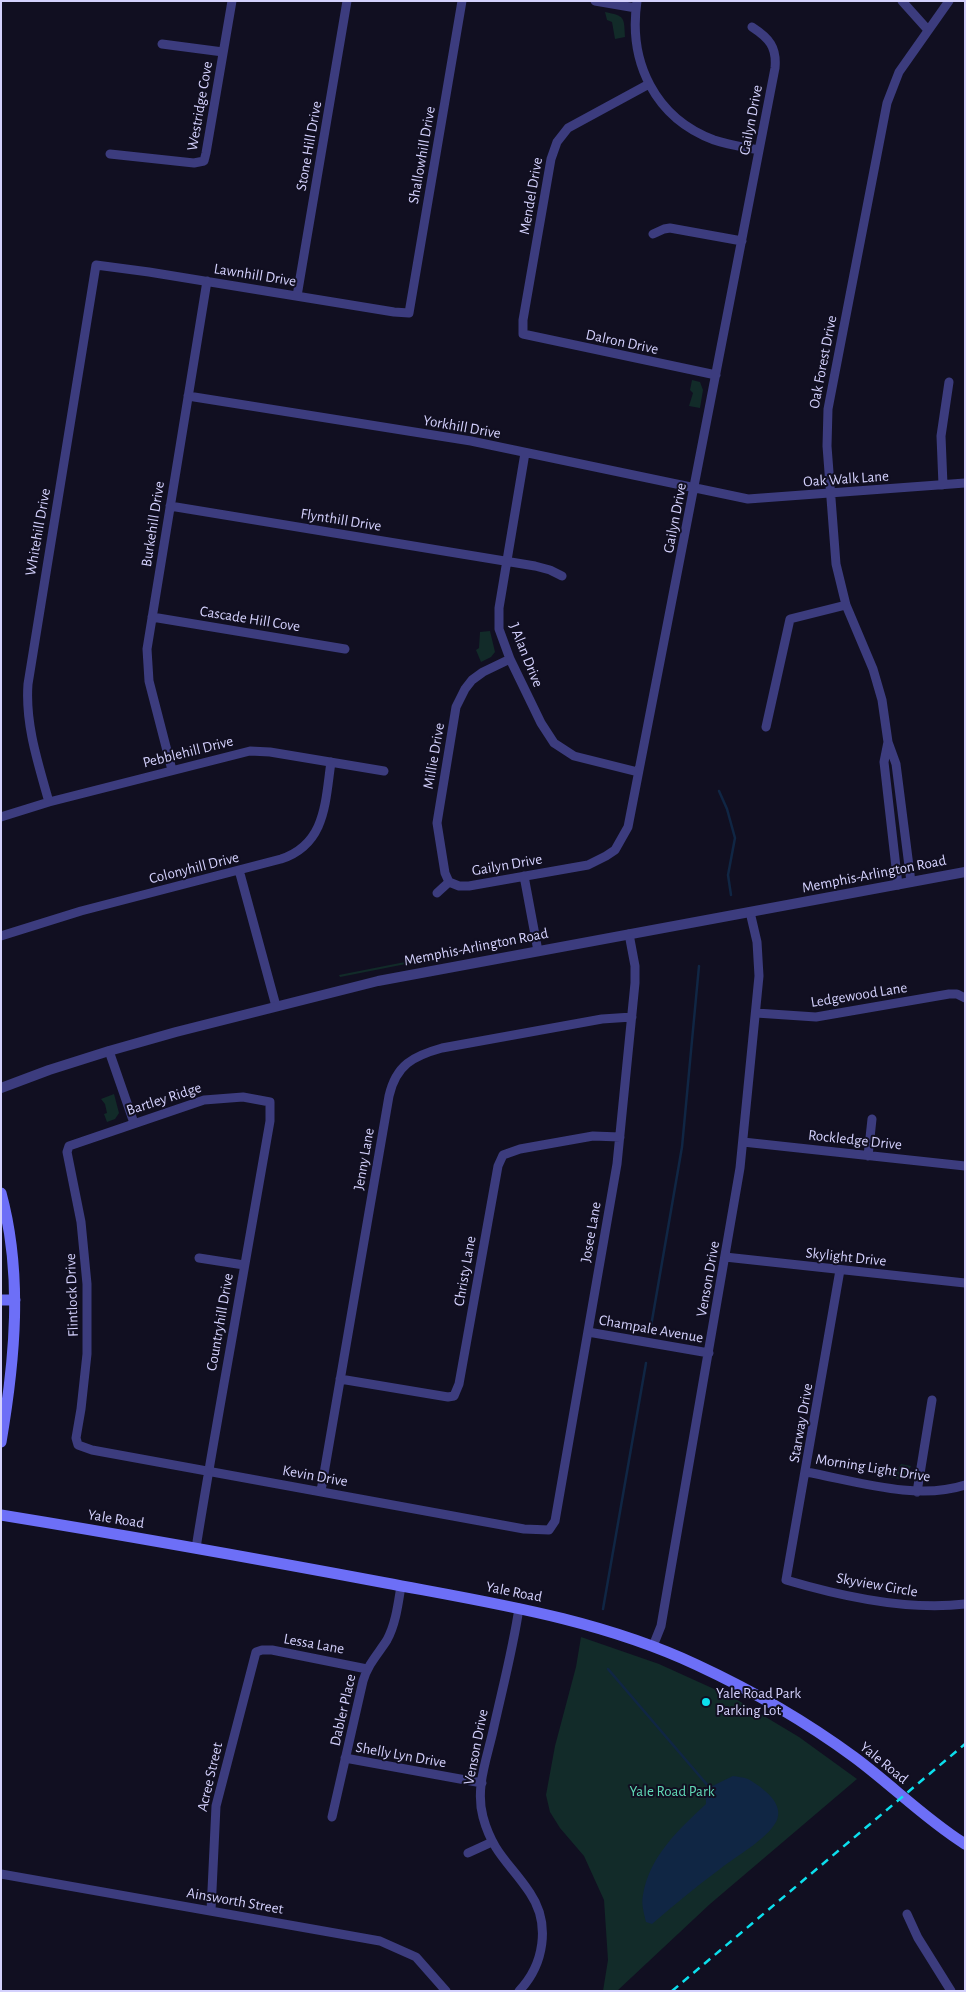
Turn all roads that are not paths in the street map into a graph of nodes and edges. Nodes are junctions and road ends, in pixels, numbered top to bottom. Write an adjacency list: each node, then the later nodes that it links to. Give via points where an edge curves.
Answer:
1 (232, 1): 11 (street)
2 (348, 1): 19 (street, Stone Hill Drive)
3 (462, 1): 20 (street, Shallowhill Drive)
4 (595, 1): 7 (street)
5 (902, 1): 9 (street)
6 (949, 1): 9 (street, Oak Forest Drive)
7 (637, 5): 12 (street, via 636,47)
8 (752, 27): 13 (street, Gailyn Drive, via 771,42 776,59)
9 (928, 30): 30 (street, Oak Forest Drive, via 899,72 887,102 827,416 826,446)
10 (162, 44): 11 (street)
11 (223, 52): 14 (street, Westridge Cove, via 204,161 194,163)
12 (649, 84): 13 (street, via 672,114 694,131); 21 (street, Mendel Drive, via 572,125 557,142 551,159)
13 (759, 150): 16 (street, Gailyn Drive)
14 (110, 154)
15 (653, 234): 16 (street, via 670,228)
16 (742, 241): 22 (street, Gailyn Drive)
17 (96, 265): 18 (street, Lawnhill Drive); 44 (street, Whitehill Drive, via 28,684 30,732)
18 (208, 281): 19 (street, Lawnhill Drive); 24 (street, Burkehill Drive)
19 (297, 296): 20 (street, Lawnhill Drive)
20 (409, 313)
21 (523, 334): 22 (street, Dalron Drive)
22 (716, 375): 28 (street, Gailyn Drive)
23 (949, 382): 27 (street, via 941,436)
24 (188, 396): 25 (street, Yorkhill Drive, via 471,441); 31 (street, Burkehill Drive)
25 (525, 453): 28 (street, Yorkhill Drive); 32 (street, J Alan Drive)
26 (965, 483): 27 (street, Oak Walk Lane)
27 (943, 485): 30 (street, Oak Walk Lane)
28 (695, 487): 29 (street, Yorkhill Drive); 43 (street, Gailyn Drive)
29 (730, 494): 30 (street, Oak Walk Lane, via 748,499)
30 (831, 494): 34 (street, Oak Forest Drive, via 836,564)
31 (170, 506): 32 (street, Flynthill Drive); 35 (street, Burkehill Drive)
32 (507, 561): 33 (street, Flynthill Drive, via 542,567); 37 (street, J Alan Drive, via 498,624)
33 (562, 576)
34 (846, 605): 38 (street, via 790,620); 39 (street, Oak Forest Drive, via 873,669 882,700)
35 (152, 617): 36 (street, Cascade Hill Cove); 41 (street, Burkehill Drive, via 147,670)
36 (344, 649)
37 (510, 659): 43 (street, J Alan Drive, via 554,743 574,756); 49 (street, Millie Drive, via 472,680 456,707 438,819 438,835)
38 (766, 727)
39 (888, 742): 50 (street, Oak Forest Drive, via 896,764); 51 (street, Oak Forest Drive, via 884,762)
40 (331, 762): 41 (street, Pebblehill Drive, via 250,751); 42 (street, Pebblehill Drive); 46 (street, Colonyhill Drive, via 323,815 308,843 289,856)
41 (172, 770): 44 (street, Pebblehill Drive)
42 (384, 771)
43 (638, 772): 48 (street, Gailyn Drive, via 628,827 615,850 588,865)
44 (48, 802): 45 (street, Pebblehill Drive)
45 (1, 817)
46 (239, 870): 55 (street, Colonyhill Drive, via 81,911); 58 (street)
47 (965, 872): 50 (street, Memphis-Arlington Road)
48 (524, 876): 49 (street, Gailyn Drive, via 469,886); 56 (street)
49 (449, 882): 52 (street)
50 (911, 882): 51 (street, Memphis-Arlington Road)
51 (898, 885): 53 (street, Memphis-Arlington Road)
52 (437, 894)
53 (750, 912): 54 (street, Memphis-Arlington Road); 59 (street, Venson Drive, via 758,950)
54 (629, 934): 56 (street, Memphis-Arlington Road); 60 (street, Josee Lane, via 635,975)
55 (1, 936)
56 (538, 951): 58 (street, Memphis-Arlington Road, via 378,981)
57 (964, 997): 59 (street, Ledgewood Lane, via 949,994 816,1017)
58 (276, 1006): 61 (street, Memphis-Arlington Road)
59 (756, 1013): 67 (street, Venson Drive)
60 (632, 1017): 66 (street, Josee Lane); 81 (street, Jenny Lane, via 602,1019 442,1048 413,1058 400,1070 389,1096)
61 (109, 1051): 62 (street, Memphis-Arlington Road); 65 (street)
62 (1, 1088)
63 (270, 1102): 65 (street, Bartley Ridge, via 243,1097 212,1098); 74 (street, Countryhill Drive, via 270,1122)
64 (872, 1119): 69 (street)
65 (134, 1123): 68 (street, Bartley Ridge)
66 (620, 1136): 79 (street, Josee Lane); 81 (street, Christy Lane, via 593,1136 520,1149 507,1152 500,1159 459,1384 454,1396)
67 (743, 1142): 69 (street, Rockledge Drive); 72 (street, Venson Drive)
68 (69, 1146): 84 (street, Flintlock Drive, via 67,1152 81,1222 87,1284 87,1354)
69 (868, 1156): 70 (street, Rockledge Drive)
70 (965, 1166)
71 (1, 1193): 78 (main road, via 11,1246)
72 (725, 1257): 75 (street, Skylight Drive); 80 (street, Venson Drive)
73 (200, 1258): 74 (street)
74 (244, 1265): 85 (street, Countryhill Drive)
75 (840, 1270): 76 (street, Skylight Drive); 86 (street, Starway Drive)
76 (965, 1283)
77 (1, 1300): 78 (main road)
78 (15, 1300): 83 (main road, via 12,1373)
79 (588, 1332): 80 (street, Champale Avenue); 91 (street, Josee Lane, via 555,1521)
80 (708, 1353): 97 (street, Venson Drive, via 661,1626)
81 (340, 1379): 88 (street, Jenny Lane)
82 (932, 1400): 89 (street)
83 (1, 1442)
84 (77, 1444): 85 (street, Kevin Drive, via 84,1448)
85 (208, 1471): 88 (street, Kevin Drive); 92 (street, Countryhill Drive)
86 (806, 1472): 89 (street, Morning Light Drive); 93 (street, Starway Drive)
87 (965, 1485): 89 (street, Morning Light Drive, via 936,1492)
88 (321, 1491): 91 (street, Kevin Drive, via 524,1529)
89 (917, 1492)
90 (1, 1514): 92 (main road, Yale Road)
91 (549, 1530)
92 (196, 1548): 94 (main road, Yale Road)
93 (786, 1580): 95 (street, Skyview Circle, via 908,1606)
94 (401, 1586): 96 (main road, Yale Road); 99 (street, Dabler Place, via 390,1632)
95 (965, 1604)
96 (519, 1608): 97 (main road, Yale Road, via 566,1618); 101 (street, Venson Drive)
97 (653, 1646): 104 (main road, Yale Road, via 696,1664 797,1718 856,1758 921,1813)
98 (256, 1652): 99 (street, Lessa Lane, via 272,1650); 107 (street, Acree Street, via 216,1806)
99 (367, 1669): 100 (street, Dabler Place)
100 (345, 1758): 101 (street, Shelly Lyn Drive); 102 (street, Dabler Place)
101 (482, 1783): 103 (street, Venson Drive, via 481,1809)
102 (332, 1817)
103 (492, 1842): 105 (street); 110 (street, Venson Drive, via 531,1894 541,1916 541,1950 533,1972)
104 (965, 1844)
105 (468, 1853)
106 (1, 1874): 107 (street, Ainsworth Street)
107 (211, 1911): 109 (street, Ainsworth Street, via 387,1943 416,1957)
108 (907, 1914): 111 (street)
109 (446, 1991)
110 (519, 1991)
111 (951, 1991)

